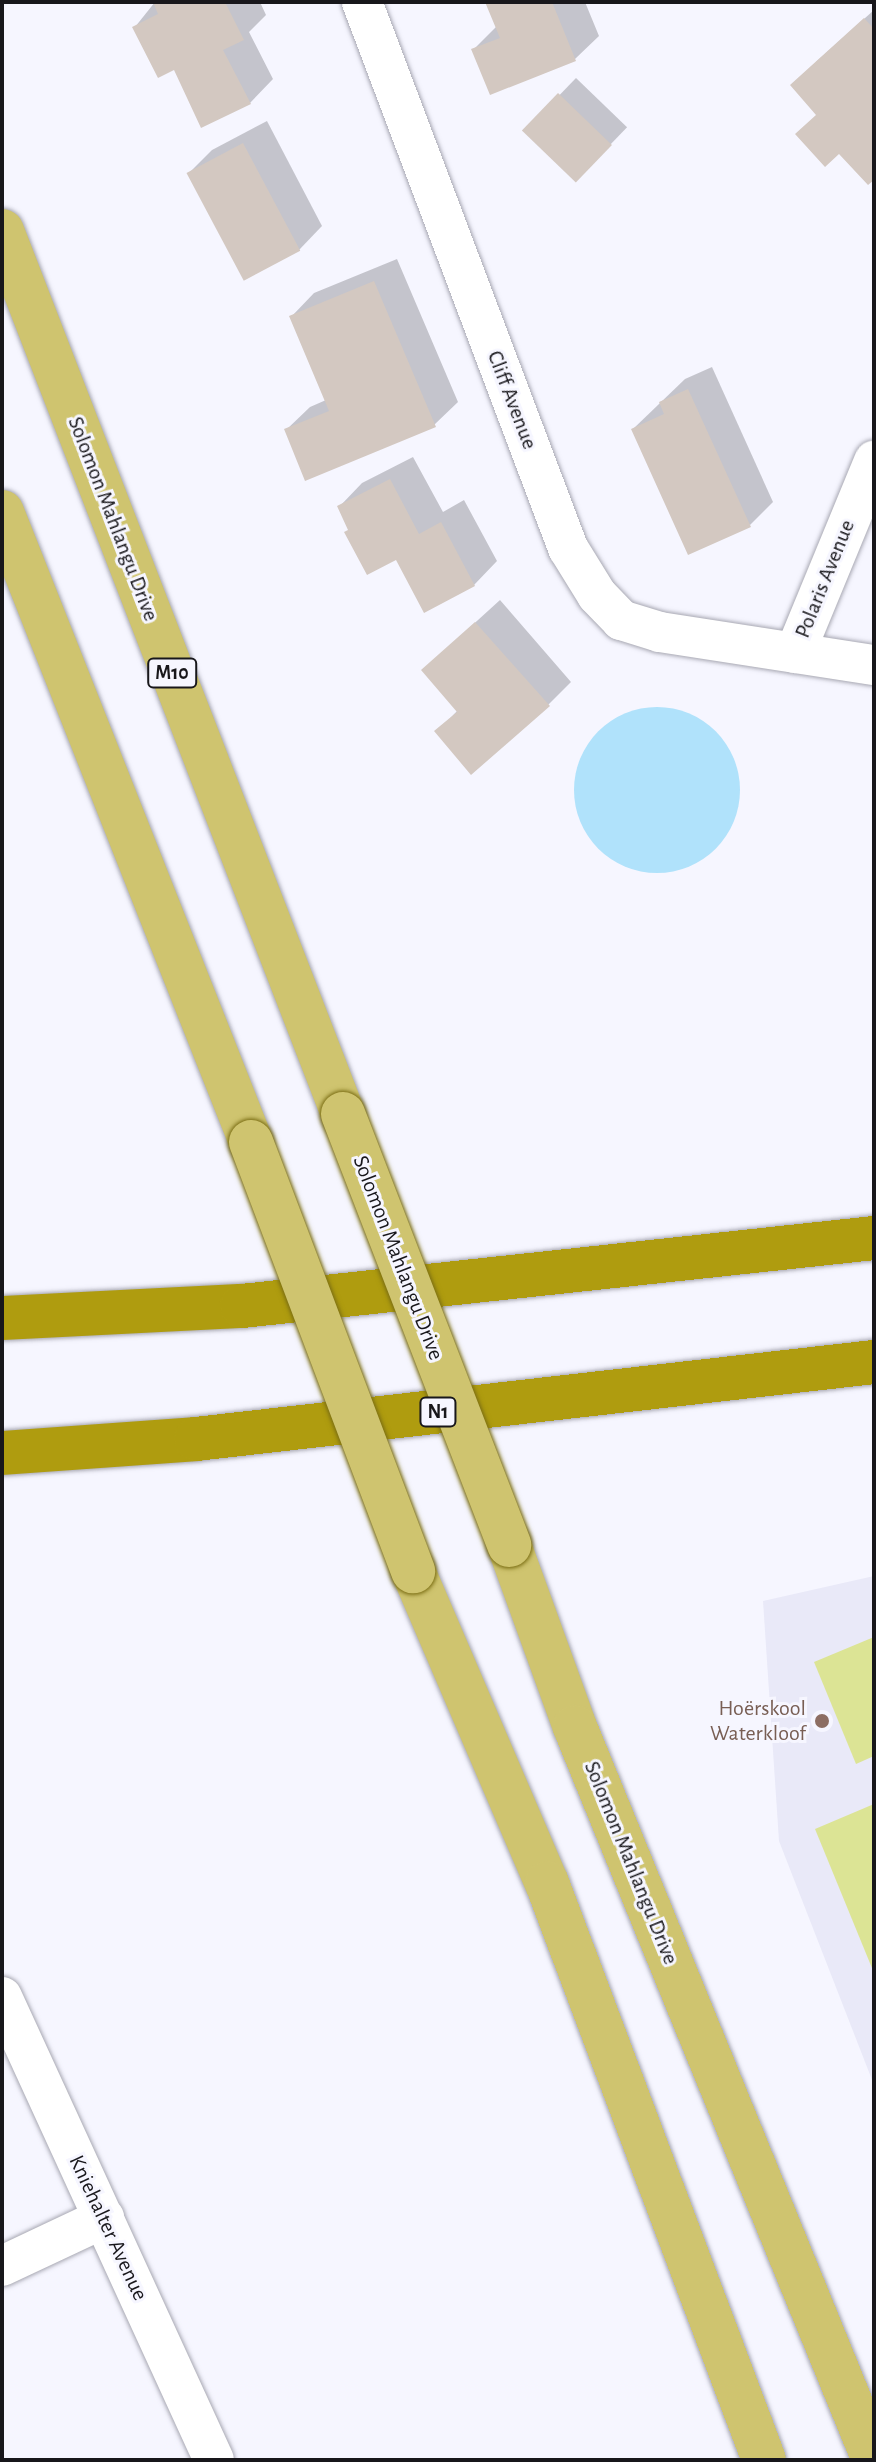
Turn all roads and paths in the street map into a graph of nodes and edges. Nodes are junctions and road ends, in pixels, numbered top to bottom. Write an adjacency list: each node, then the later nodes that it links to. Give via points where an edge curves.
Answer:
1 (362, 2): 5 (street, Cliff Avenue, via 568,548 597,595 621,620 660,632)
2 (2, 231): 16 (main road, Solomon Mahlangu Drive / M10, bridge, via 575,1727)
3 (874, 461): 5 (street, Polaris Avenue)
4 (2, 512): 15 (main road, bridge, via 251,1142 413,1571 547,1883)
5 (795, 653): 6 (street, Cliff Avenue)
6 (874, 665)
7 (874, 1238): 8 (highway, via 242,1306)
8 (2, 1318)
9 (874, 1362): 10 (highway, N1, via 196,1439)
10 (2, 1453)
11 (3, 2002): 12 (street, Kniehalter Avenue)
12 (104, 2218): 13 (street); 14 (street, Kniehalter Avenue)
13 (2, 2266)
14 (214, 2460)
15 (764, 2460)
16 (874, 2460)

